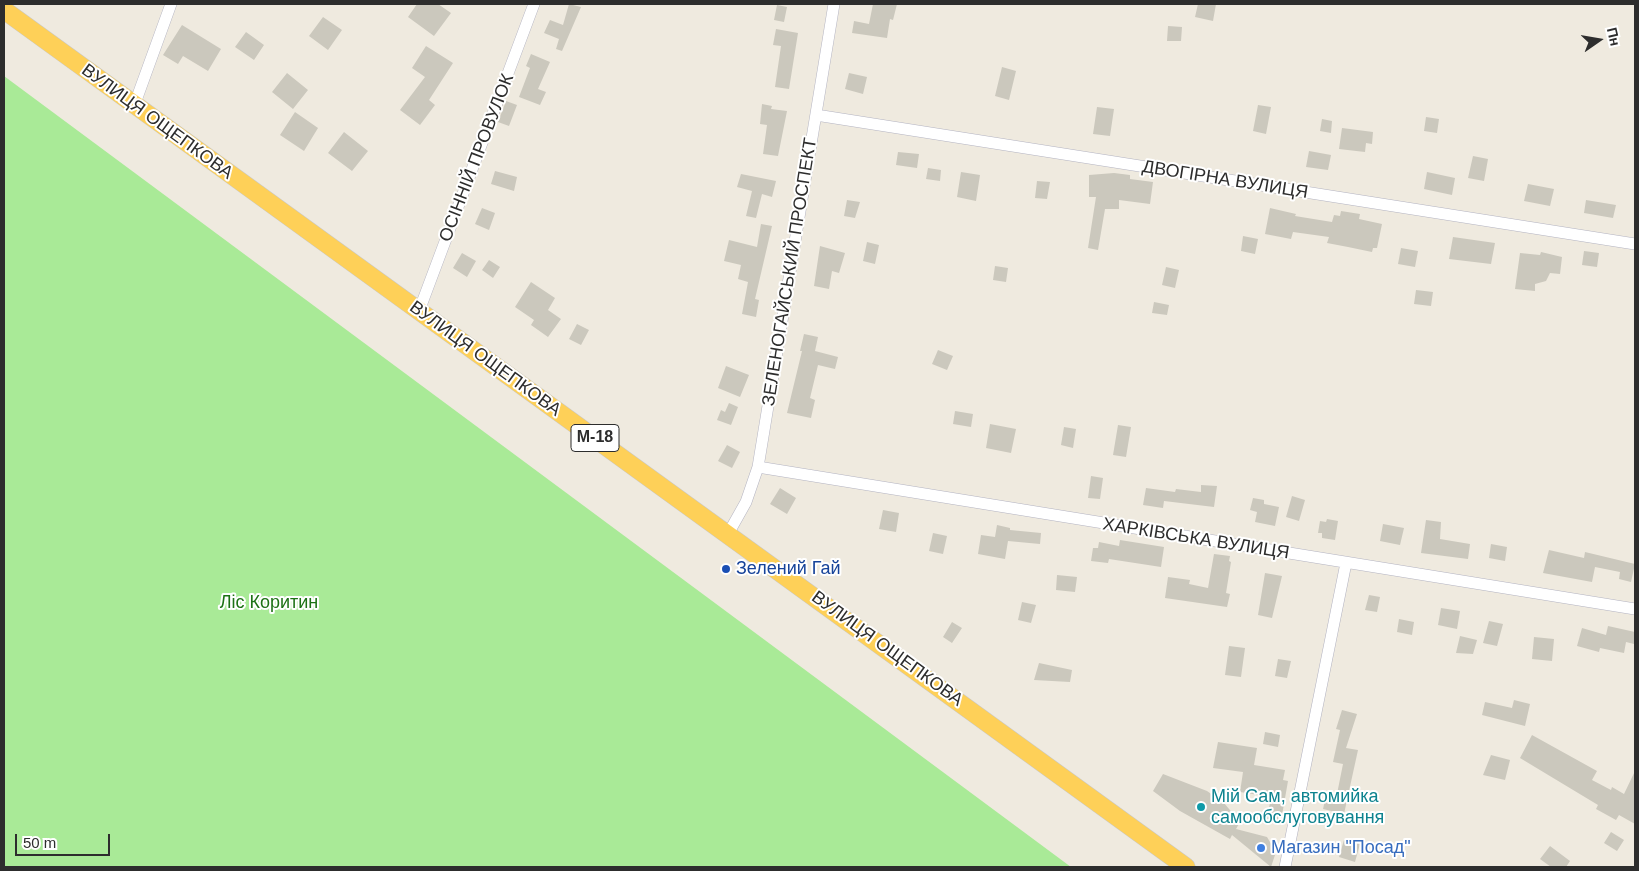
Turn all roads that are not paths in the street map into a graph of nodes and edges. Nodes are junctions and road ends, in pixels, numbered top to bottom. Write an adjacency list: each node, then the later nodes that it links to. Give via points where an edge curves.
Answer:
1 (171, 4): 5 (street)
2 (534, 4): 8 (street, ОСІННІЙ ПРОВУЛОК)
3 (834, 4): 6 (street, ЗЕЛЕНОГАЙСЬКИЙ ПРОСПЕКТ)
4 (4, 10): 5 (highway, ВУЛИЦЯ ОЩЕПКОВА / М-18)
5 (134, 106): 8 (highway, ВУЛИЦЯ ОЩЕПКОВА / М-18)
6 (816, 115): 7 (street, ДВОГІРНА ВУЛИЦЯ); 9 (street, ЗЕЛЕНОГАЙСЬКИЙ ПРОСПЕКТ)
7 (1635, 244)
8 (419, 311): 10 (highway, ВУЛИЦЯ ОЩЕПКОВА / М-18)
9 (758, 467): 10 (street, ЗЕЛЕНОГАЙСЬКИЙ ПРОСПЕКТ, via 746,502); 11 (street, ХАРКІВСЬКА ВУЛИЦЯ)
10 (728, 534): 13 (highway, ВУЛИЦЯ ОЩЕПКОВА / М-18)
11 (1346, 563): 12 (street, ХАРКІВСЬКА ВУЛИЦЯ); 14 (street)
12 (1635, 608)
13 (1186, 867)
14 (1285, 867)

